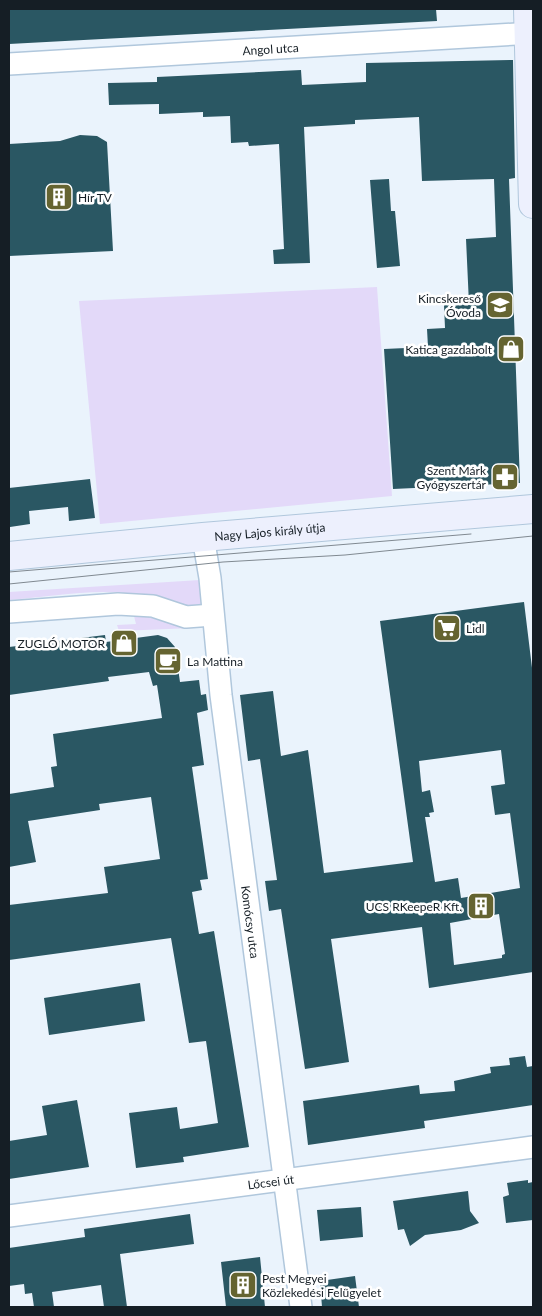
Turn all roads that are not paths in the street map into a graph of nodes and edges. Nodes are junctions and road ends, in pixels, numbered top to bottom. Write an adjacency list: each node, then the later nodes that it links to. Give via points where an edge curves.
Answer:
1 (530, 25): 2 (street, Angol utca); 3 (main road)
2 (9, 64)
3 (533, 204)
4 (533, 509): 5 (main road, Nagy Lajos király útja)
5 (203, 537): 6 (main road, Nagy Lajos király útja); 8 (street, Komócsy utca)
6 (9, 556)
7 (9, 612): 8 (street, via 118,604 153,606 186,617)
8 (213, 615): 10 (street, Komócsy utca)
9 (533, 1147): 10 (street, Lőcsei út)
10 (284, 1180): 11 (street, Lőcsei út); 12 (street, Komócsy utca)
11 (9, 1216)
12 (301, 1307)

